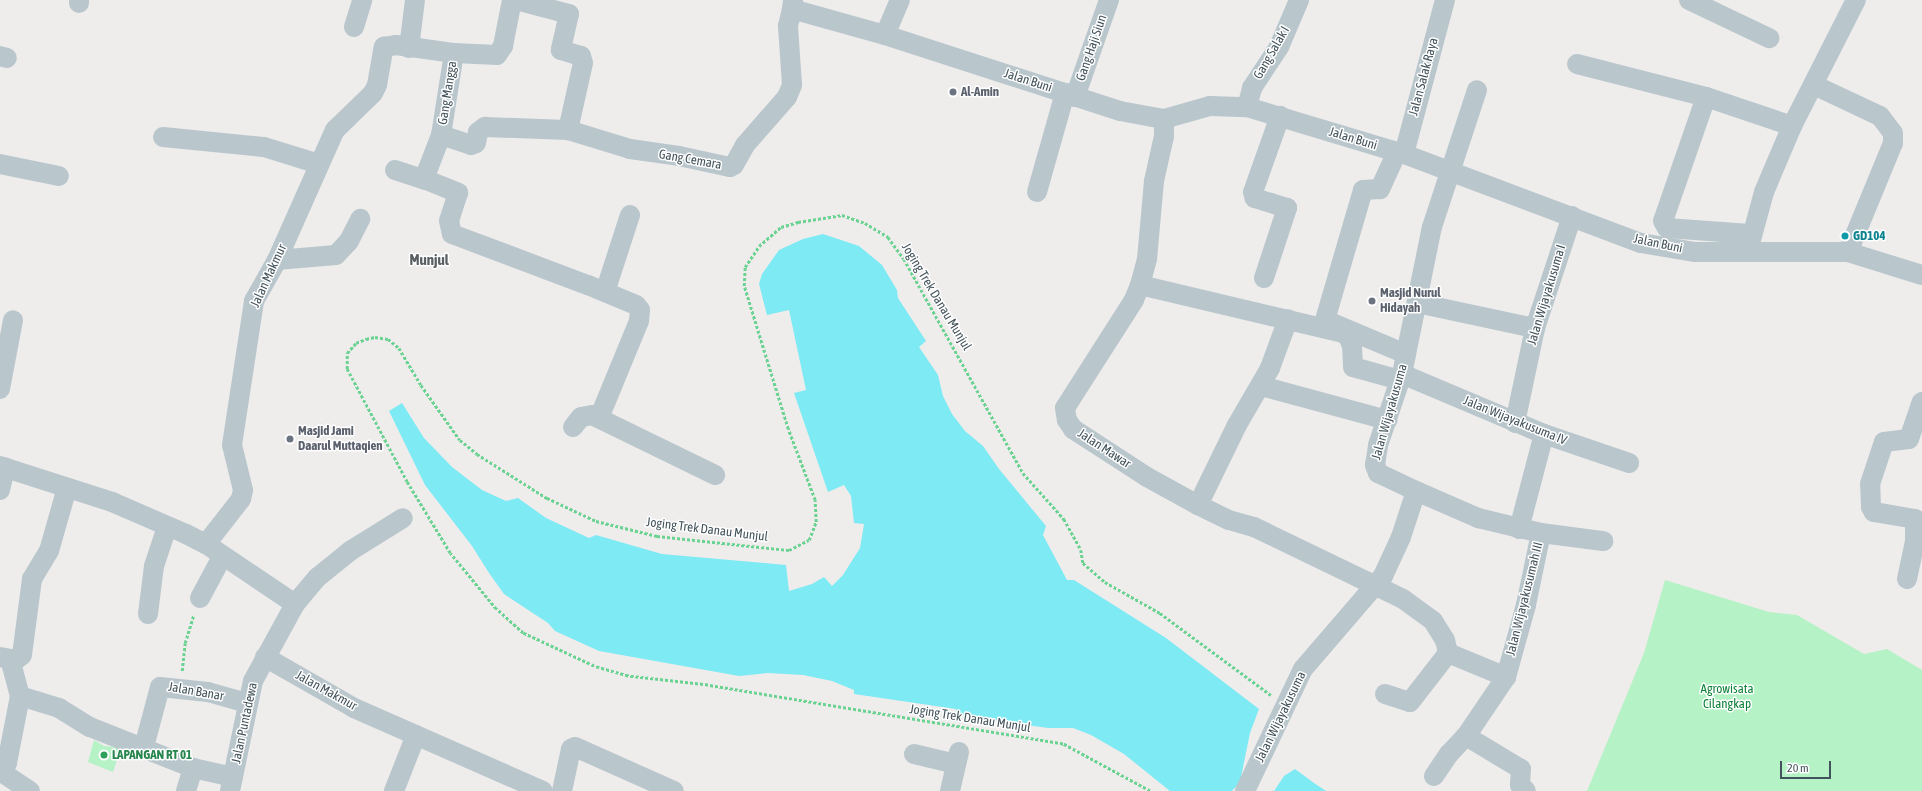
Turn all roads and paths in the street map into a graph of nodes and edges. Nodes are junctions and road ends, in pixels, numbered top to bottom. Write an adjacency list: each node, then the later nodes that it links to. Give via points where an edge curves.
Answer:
1 (362, 0): 12 (street)
2 (415, 0): 15 (street)
3 (512, 0): 16 (street, via 503,46 497,55)
4 (516, 0): 26 (street, via 569,14 561,50 581,56 583,63)
5 (900, 0): 13 (street)
6 (1108, 0): 20 (street, Gang Haji Siun)
7 (1299, 0): 22 (street, Gang Salak I, via 1279,47 1252,88)
8 (1445, 0): 29 (street, Jalan Salak Raya)
9 (1856, 0): 18 (street)
10 (1696, 1): 14 (street)
11 (792, 4): 13 (street, Jalan Buni); 26 (street, Gang Cemara, via 788,26 792,85 788,97 745,145 734,165 725,167 679,156 630,149)
12 (354, 27)
13 (885, 35): 20 (street, Jalan Buni)
14 (1769, 38)
15 (409, 48): 16 (street, Gang Mangga); 31 (street, Jalan Makmur, via 396,45 384,47 377,85 335,130)
16 (454, 53): 27 (street, Gang Mangga)
17 (1577, 64): 21 (street)
18 (1814, 84): 25 (street); 41 (street, via 1880,116 1893,133 1893,143)
19 (1477, 90): 33 (street, Jalan Wijayakusuma)
20 (1070, 95): 24 (street, Jalan Buni, via 1120,111); 36 (street, Gang Haji Siun)
21 (1706, 97): 25 (street); 40 (street, via 1663,222 1667,228)
22 (1247, 107): 23 (street, Jalan Buni); 24 (street, Jalan Buni, via 1210,106)
23 (1280, 116): 29 (street, Jalan Buni); 44 (street, via 1253,192 1255,198 1287,208)
24 (1164, 119): 45 (street, Jalan Mawar, via 1164,136 1154,181 1147,259)
25 (1792, 126): 40 (street, via 1764,192)
26 (568, 130): 27 (street, Gang Mangga, via 485,127 478,132 476,143 471,145)
27 (441, 135): 35 (street)
28 (163, 136): 31 (street, via 264,148)
29 (1400, 153): 33 (street, Jalan Buni); 51 (street, Jalan Salak Raya, via 1380,189 1363,190 1325,320)
30 (0, 164): 34 (street)
31 (318, 164): 42 (street, Jalan Makmur)
32 (395, 170): 35 (street)
33 (1449, 170): 38 (street, Jalan Buni); 47 (street, Jalan Wijayakusuma, via 1432,227)
34 (59, 176)
35 (425, 180): 46 (street, via 458,194 449,221 452,234)
36 (1037, 192)
37 (630, 215): 46 (street)
38 (1572, 216): 40 (street, Jalan Buni, via 1641,243 1695,252); 50 (street, Jalan Wijayakusuma I)
39 (360, 219): 42 (street, via 349,241 336,255)
40 (1749, 243): 41 (street, Jalan Buni)
41 (1848, 252): 43 (street, Jalan Buni)
42 (277, 260): 73 (street, Jalan Makmur, via 252,308 244,373 233,425 233,457 241,481 241,499)
43 (1922, 275)
44 (1264, 278)
45 (1140, 285): 48 (street); 67 (street, Jalan Mawar, via 1134,300 1065,408 1065,414 1073,429 1147,477)
46 (605, 292): 56 (street, via 636,305 640,315)
47 (1417, 303): 50 (street); 51 (street, Jalan Wijayakusuma)
48 (1288, 318): 52 (street, Jalan Wijayakusuma IV, via 1348,336 1352,346 1353,367); 53 (street)
49 (13, 320): 54 (street)
50 (1535, 328): 58 (street, Jalan Wijayakusuma I)
51 (1406, 354): 52 (street, Jalan Wijayakusuma)
52 (1401, 377): 57 (street, Jalan Wijayakusuma); 58 (street, Jalan Wijayakusuma IV)
53 (1261, 386): 57 (street); 67 (street, via 1237,424)
54 (0, 389)
55 (1922, 402): 75 (street, via 1909,439 1884,442 1870,484 1871,507 1874,512 1914,519 1915,540)
56 (601, 418): 59 (street, via 586,415); 63 (street, via 604,422)
57 (1387, 420): 66 (street, Jalan Wijayakusuma, via 1378,445 1376,470 1381,475)
58 (1515, 423): 60 (street, Jalan Wijayakusuma IV)
59 (573, 427)
60 (1544, 434): 61 (street, Jalan Wijayakusuma IV); 70 (street)
61 (1629, 464)
62 (3, 467): 64 (street); 65 (street)
63 (715, 475)
64 (67, 488): 69 (street, via 112,502); 82 (street, via 49,551 32,579 22,655 17,659)
65 (0, 490)
66 (1416, 491): 70 (street, Jalan Wijayakusumah III, via 1478,518); 76 (street, Jalan Wijayakusuma, via 1392,558 1382,576)
67 (1198, 505): 76 (street, Jalan Mawar, via 1229,520 1254,527)
68 (403, 518): 78 (street, via 350,551 318,578)
69 (167, 527): 73 (street); 79 (street, via 154,566)
70 (1519, 529): 71 (street, Jalan Wijayakusumah III)
71 (1541, 533): 72 (street); 83 (street, Jalan Wijayakusumah III, via 1526,605)
72 (1603, 541)
73 (206, 544): 74 (street)
74 (222, 557): 77 (street); 78 (street)
75 (1907, 579)
76 (1373, 585): 80 (street, Jalan Mawar, via 1403,599 1433,620 1445,640); 88 (street, Jalan Wijayakusuma, via 1304,669)
77 (200, 598): 84 (path, via 185,643)
78 (295, 604): 81 (street)
79 (148, 614)
80 (1448, 653): 83 (street); 85 (street, via 1410,702)
81 (265, 657): 87 (street, Jalan Puntadewa, via 253,681); 89 (street, Jalan Makmur, via 354,708)
82 (5, 658): 86 (street)
83 (1506, 677): 90 (street, Jalan Wijayakusumah III)
84 (180, 689): 87 (street, Jalan Banar, via 208,692); 91 (street, Jalan Banar, via 159,687)
85 (1385, 694)
86 (20, 696): 91 (street, via 59,708 90,727); 94 (street, via 7,763)
87 (247, 703): 96 (street, Jalan Puntadewa)
88 (1286, 705): 104 (path, Joging Trek Danau Munjul, via 1252,683 1160,613 1106,582 1083,563 1081,550 1064,519 1023,473 904,259 888,238 865,223 842,215 781,227 759,246 745,267 744,286 788,430 815,500 816,522 809,540 789,550 657,536 596,520 547,498 460,440 421,385 399,348 388,339 366,339 356,343 347,353 346,369 407,482 450,553 496,609 523,633 594,666 628,676 708,685 1063,744); 105 (street, Jalan Wijayakusuma)
89 (416, 735): 99 (street); 100 (street, Jalan Makmur)
90 (1466, 736): 95 (street, Jalan Wijayakusumah III, via 1449,754); 106 (street, via 1521,769 1520,785)
91 (144, 747): 93 (street)
92 (914, 754): 103 (street, via 958,757)
93 (193, 768): 96 (street); 98 (street)
94 (0, 771): 97 (street)
95 (1434, 776)
96 (232, 784)
97 (30, 791)
98 (186, 791)
99 (394, 791)
100 (543, 791)
101 (562, 791): 102 (street, via 571,749 575,747)
102 (674, 791)
103 (950, 791)
104 (1150, 791)
105 (1245, 791)
106 (1526, 791)

